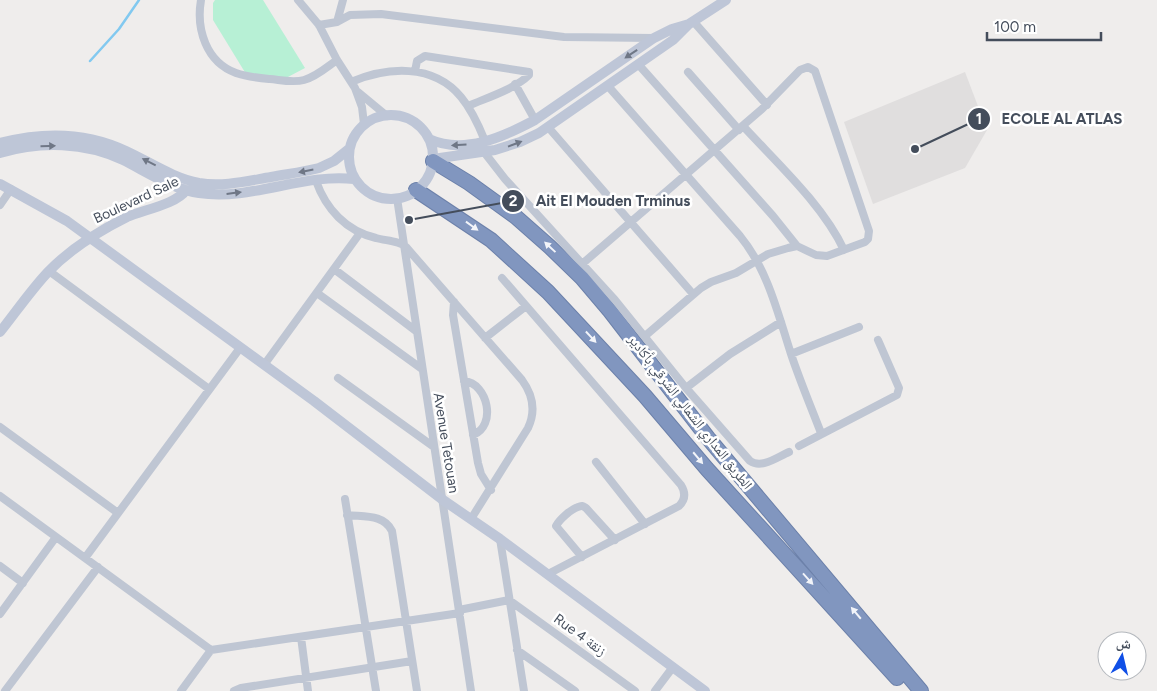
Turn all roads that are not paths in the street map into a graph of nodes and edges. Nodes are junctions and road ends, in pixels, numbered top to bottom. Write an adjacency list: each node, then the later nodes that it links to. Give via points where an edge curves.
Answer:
1 (201, 0): 11 (street, via 200,22 205,43 217,60 236,74 299,81 314,76)
2 (298, 0): 7 (street)
3 (343, 0): 5 (street)
4 (726, 0): 6 (street)
5 (337, 22): 7 (street); 9 (street, via 350,14 381,14 564,37)
6 (691, 22): 8 (street); 10 (street); 18 (street)
7 (319, 25): 11 (street)
8 (664, 32): 9 (street); 10 (street, via 670,33)
9 (654, 38): 21 (street, one-way to 21)
10 (673, 40): 12 (street)
11 (337, 60): 16 (street)
12 (638, 64): 17 (street); 29 (street)
13 (415, 71): 15 (street, via 417,61 424,56 529,72 527,78); 16 (street, via 382,72); 19 (street, via 448,84)
14 (688, 72): 24 (street)
15 (515, 84): 19 (street); 21 (street)
16 (353, 85): 20 (street); 22 (street, via 362,107)
17 (608, 86): 23 (street); 34 (street)
18 (767, 104): 24 (street); 49 (street, via 802,69 810,68 817,73 869,234 865,242)
19 (468, 106): 26 (street)
20 (387, 116): 22 (street); 25 (street, via 402,117 416,124)
21 (535, 120): 26 (street)
22 (364, 124): 28 (street)
23 (548, 128): 30 (street, one-way to 23, via 520,142); 44 (street)
24 (741, 128): 29 (street); 49 (street, via 820,210)
25 (429, 139): 26 (street, one-way to 25, via 450,145); 32 (street)
26 (485, 141)
27 (0, 143): 33 (street, one-way to 27, via 239,182 199,183 179,177 126,150 90,139 52,135)
28 (349, 149): 33 (street); 36 (street, via 349,165)
29 (715, 150): 34 (street); 48 (street)
30 (484, 152): 32 (street); 51 (street)
31 (0, 153): 40 (street, one-way to 40, via 27,146 87,148 120,159)
32 (433, 160): 41 (street, via 428,177); 123 (highway, الطريق المداري الشمالي الشرقي بأكادير, one-way to 32, via 708,438 582,278 516,217)
33 (326, 165): 35 (street)
34 (685, 174): 44 (street); 50 (street, via 740,236)
35 (329, 179): 36 (street, Boulevard Sale); 37 (street, Boulevard Sale)
36 (354, 179): 42 (street, via 372,195)
37 (316, 181): 40 (street, Boulevard Sale, one-way to 37, via 223,194); 45 (street, via 333,212)
38 (0, 184): 39 (street)
39 (11, 189): 43 (street); 46 (street, via 52,211)
40 (186, 190): 46 (street, Boulevard Sale, via 177,198 128,217)
41 (416, 190): 42 (street); 122 (highway, الطريق المداري الشمالي الشرقي بأكادير, one-way to 122, via 491,240 548,292)
42 (396, 198): 47 (street, Avenue Tetouan)
43 (0, 205)
44 (630, 222): 51 (street); 56 (street)
45 (360, 233): 47 (street); 52 (street)
46 (91, 238): 53 (street, Boulevard Sale); 66 (street)
47 (403, 244): 57 (street); 61 (street, Avenue Tetouan)
48 (797, 246): 49 (street, via 823,256); 50 (street)
49 (844, 250)
50 (756, 260): 56 (street, via 736,273 705,285); 59 (street)
51 (582, 264): 63 (street)
52 (334, 269): 55 (street); 61 (street)
53 (49, 271): 62 (street, Boulevard Sale); 73 (street)
54 (502, 278): 58 (street)
55 (317, 292): 68 (street); 69 (street)
56 (694, 294): 63 (street)
57 (454, 302): 64 (street); 71 (street, via 453,315)
58 (526, 306): 64 (street); 88 (street, via 683,488 684,498 679,506)
59 (782, 322): 67 (street); 72 (street, via 730,354)
60 (859, 326): 67 (street)
61 (416, 331): 69 (street, Avenue Tetouan)
62 (0, 332)
63 (645, 336): 72 (street)
64 (485, 338): 81 (street, via 525,385 533,406 528,428)
65 (878, 340): 75 (street, via 899,388 898,393)
66 (240, 348): 68 (street); 73 (street)
67 (791, 354): 75 (street)
68 (264, 365): 84 (street)
69 (422, 369): 78 (street, Avenue Tetouan)
70 (338, 378): 78 (street)
71 (464, 381): 76 (street); 76 (street, via 472,383 485,398 487,422 481,431)
72 (686, 388): 79 (street, via 753,463 761,464)
73 (209, 390): 85 (street)
74 (0, 427): 85 (street)
75 (821, 433): 77 (street)
76 (473, 435): 81 (street, via 479,468)
77 (798, 446)
78 (434, 447): 84 (street, Avenue Tetouan)
79 (789, 452)
80 (596, 462): 88 (street)
81 (490, 490): 87 (street)
82 (0, 496): 89 (street)
83 (344, 499): 86 (street)
84 (443, 500): 87 (street); 99 (street, Avenue Tetouan)
85 (118, 513): 93 (street)
86 (347, 515): 101 (street, via 379,518 390,527); 102 (street)
87 (471, 519): 90 (street)
88 (645, 524): 91 (street)
89 (56, 537): 93 (street); 97 (street)
90 (500, 539): 96 (street); 98 (street)
91 (615, 540): 92 (street); 92 (street, via 586,508 578,507 556,526)
92 (582, 557): 96 (street)
93 (86, 558): 95 (street)
94 (0, 566): 97 (street)
95 (98, 567): 104 (street); 110 (street)
96 (548, 574): 108 (street)
97 (23, 583): 100 (street)
98 (509, 600): 99 (street); 105 (street); 119 (street, Rue 4 زنقة)
99 (459, 611): 101 (street); 116 (street, Avenue Tetouan)
100 (0, 614)
101 (406, 621): 102 (street); 106 (street)
102 (366, 627): 103 (street); 107 (street)
103 (301, 637): 104 (street); 109 (street)
104 (211, 650): 111 (street)
105 (517, 650): 117 (street); 118 (street)
106 (412, 661): 107 (street); 115 (street)
107 (372, 667): 109 (street); 114 (street)
108 (674, 667): 120 (street); 121 (street)
109 (306, 677): 112 (street); 113 (street)
110 (5, 691)
111 (181, 691)
112 (234, 691)
113 (308, 691)
114 (376, 691)
115 (417, 691)
116 (471, 691)
117 (524, 691)
118 (575, 691)
119 (635, 691)
120 (655, 691)
121 (705, 691)
122 (908, 691)
123 (921, 691)

